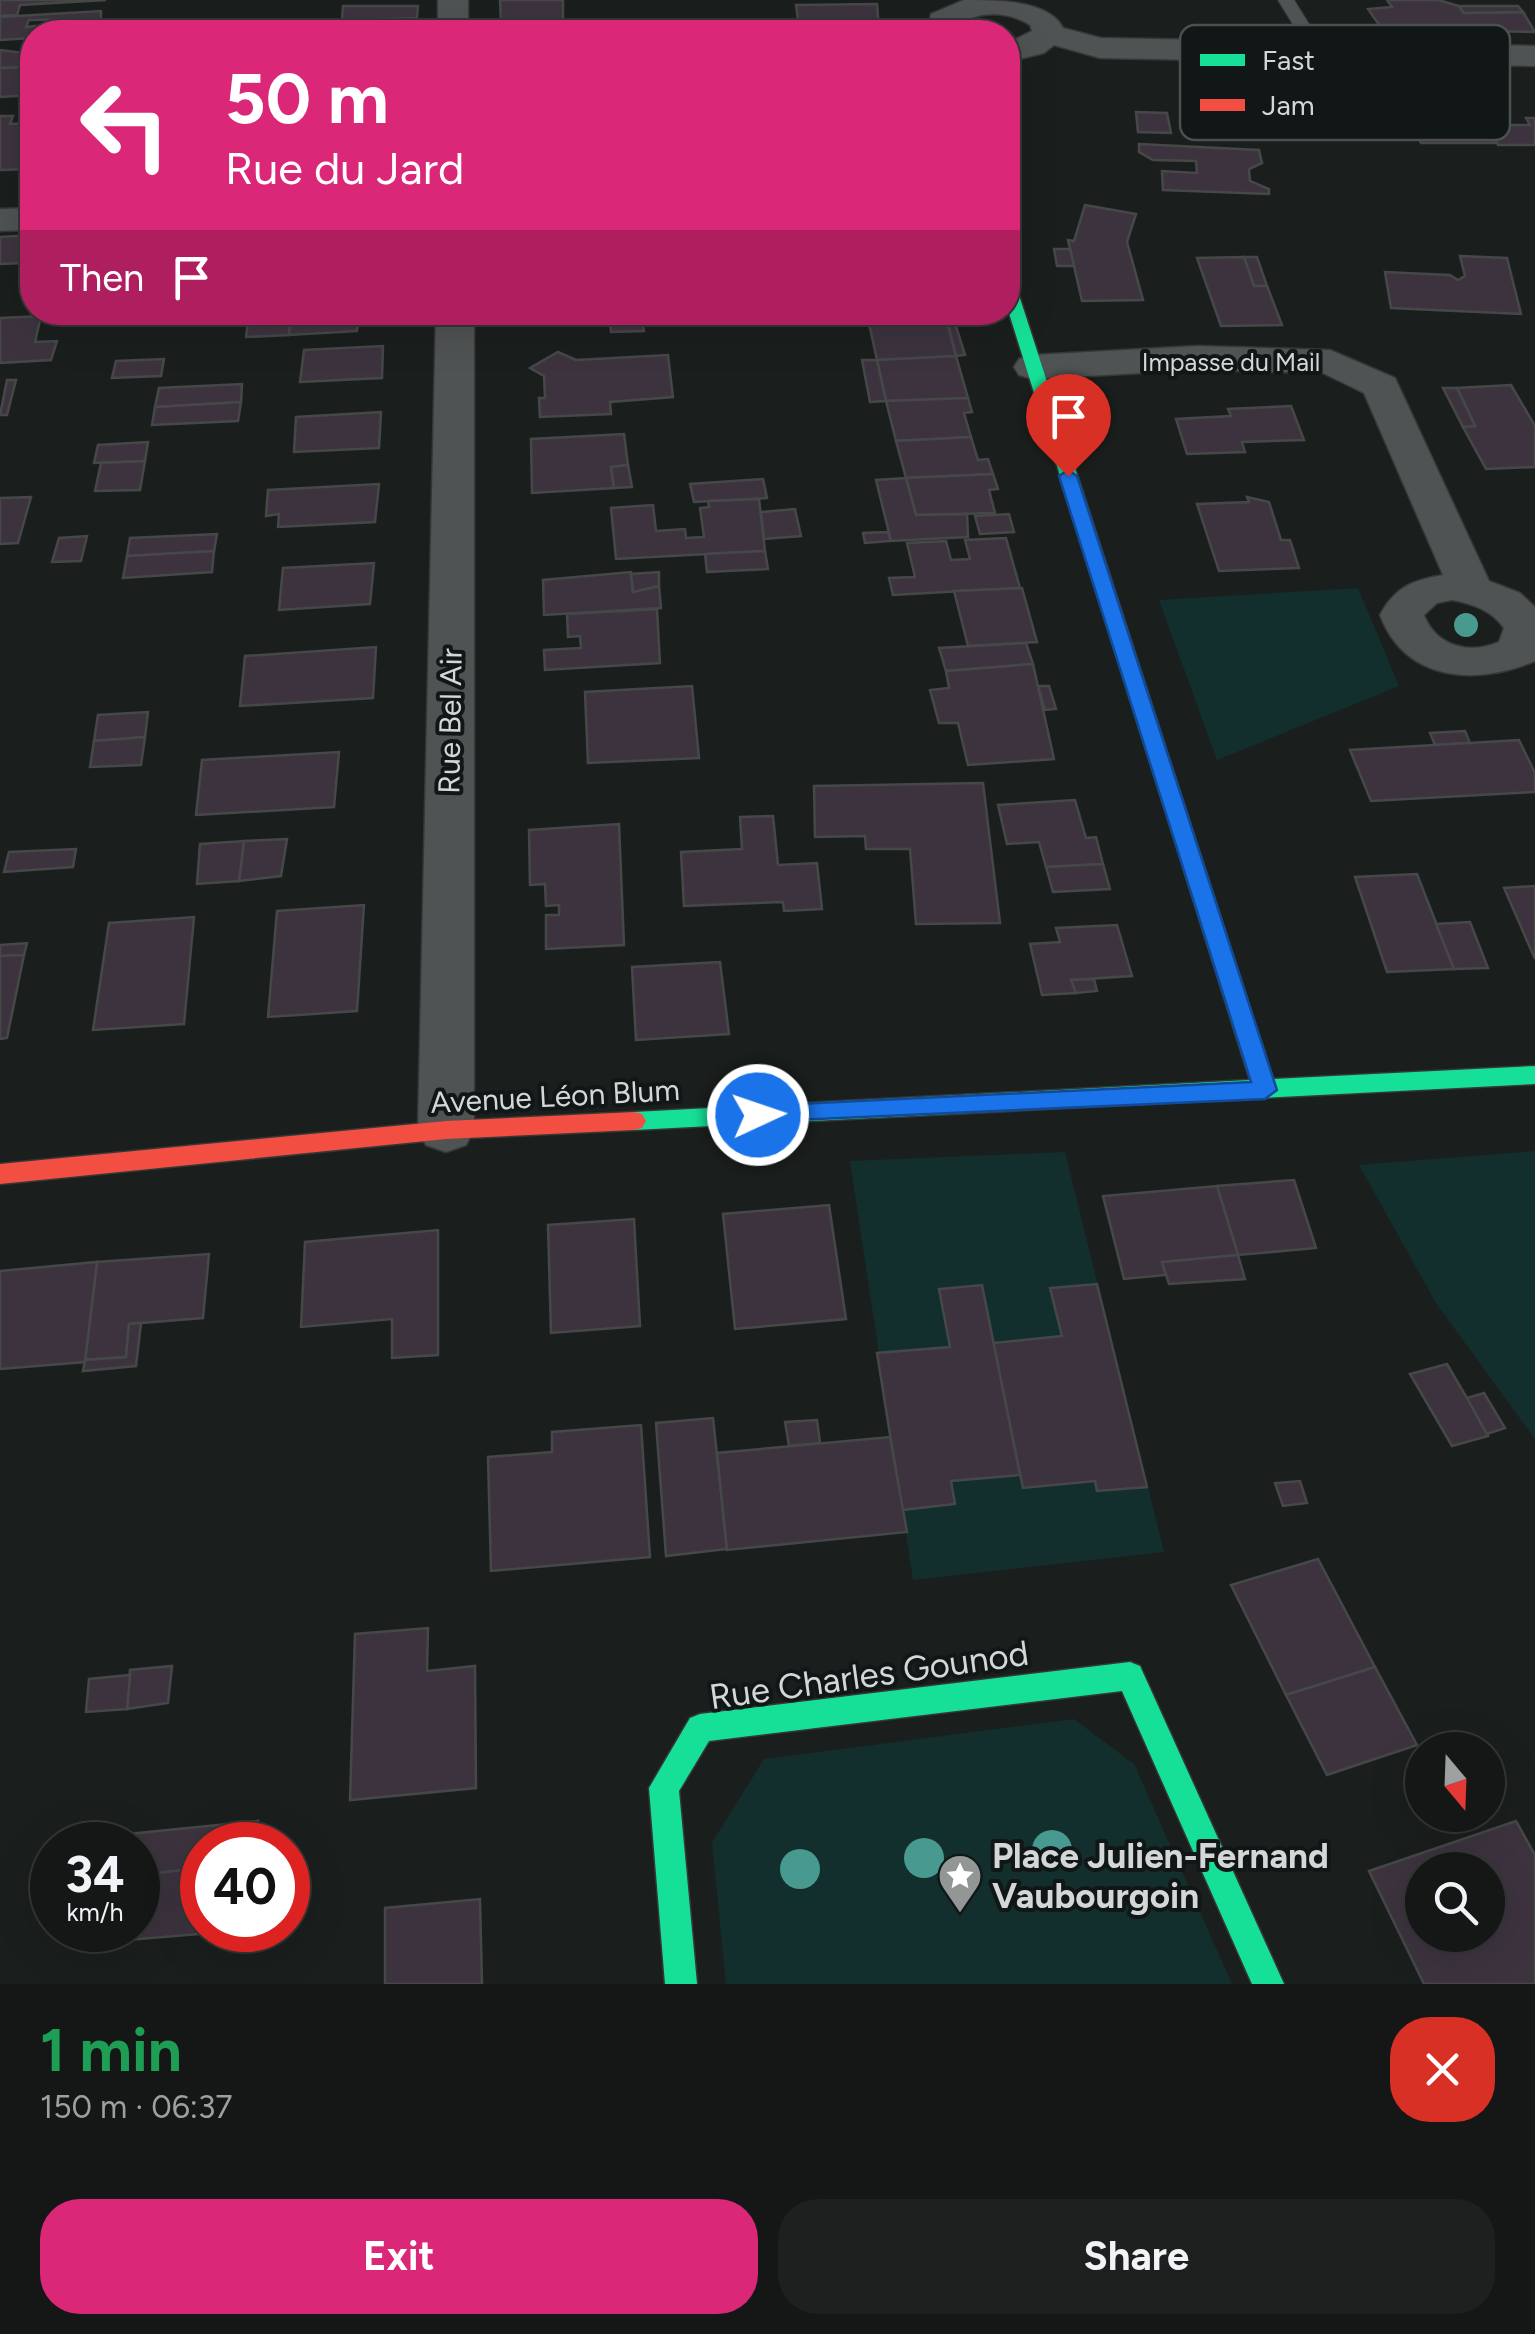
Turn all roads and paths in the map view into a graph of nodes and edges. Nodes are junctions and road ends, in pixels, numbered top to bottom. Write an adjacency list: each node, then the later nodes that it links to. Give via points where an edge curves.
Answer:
1 (1286, 0): 4 (lane)
2 (974, 2): 3 (street); 5 (street, via 1036,14)
3 (943, 20)
4 (1302, 25)
5 (1049, 34): 6 (street); 7 (street, via 1100,48)
6 (1020, 49)
7 (1180, 50)
8 (1510, 56): 9 (street)
9 (1535, 56)
10 (455, 325): 16 (street, Rue Bel Air)
11 (1020, 325): 12 (street)
12 (1033, 367): 13 (street, Impasse du Mail, via 1196,358 1330,362 1381,386); 15 (street)
13 (1471, 590)
14 (1535, 1075): 15 (street, Avenue Léon Blum)
15 (1265, 1090): 16 (street, Avenue Léon Blum)
16 (446, 1130): 17 (street, Avenue Léon Blum)
17 (0, 1174)
18 (681, 1984): 19 (street, Rue Charles Gounod, via 664,1788 700,1728 1130,1676)
19 (1268, 1984)

